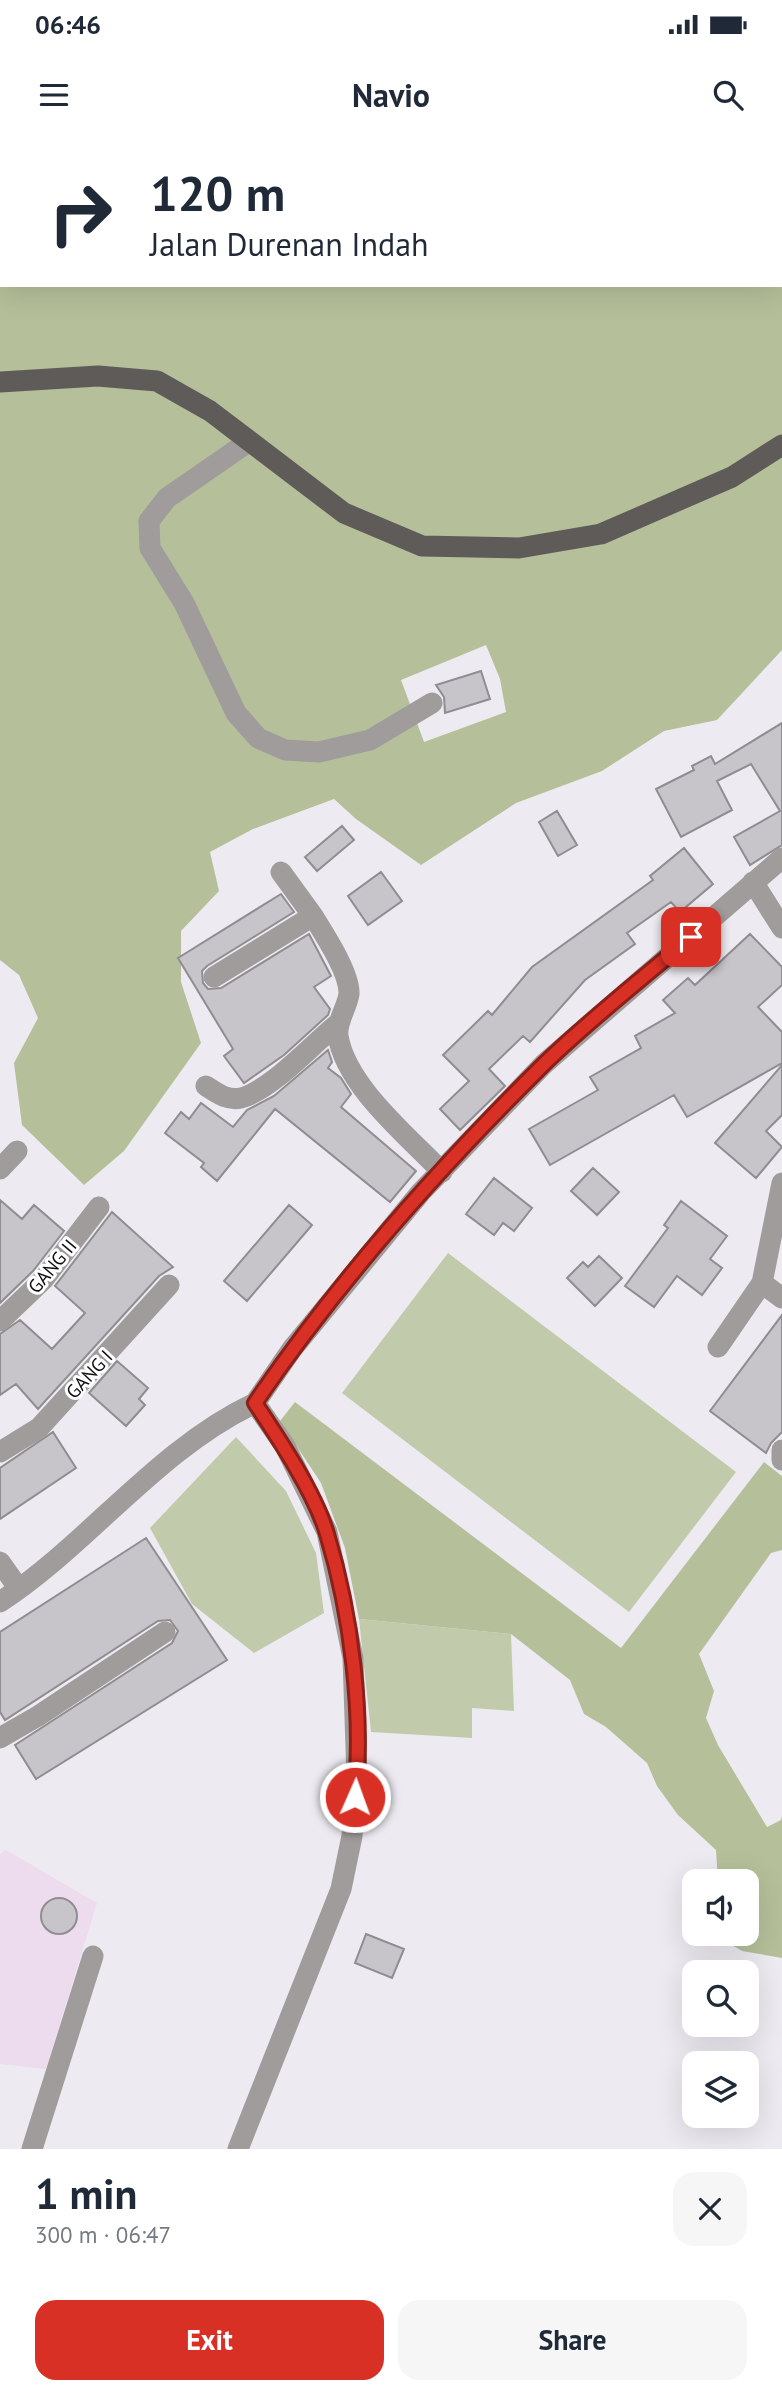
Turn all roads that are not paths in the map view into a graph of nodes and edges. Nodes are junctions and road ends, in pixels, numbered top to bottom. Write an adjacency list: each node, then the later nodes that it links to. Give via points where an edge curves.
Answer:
1 (0, 382): 2 (main road, via 98,376 157,381 210,411)
2 (248, 442): 3 (main road, via 344,513 422,546 480,550 601,534 732,477); 4 (street, via 167,498 149,521 150,548 184,603 236,713 258,738 285,750 319,752 370,740)
3 (782, 446)
4 (432, 703)
5 (782, 858): 7 (street)
6 (281, 872): 8 (street)
7 (753, 882): 9 (street); 15 (street, via 544,1064)
8 (313, 916): 10 (street); 11 (street, via 335,954 349,992)
9 (782, 928)
10 (214, 976)
11 (340, 1022): 12 (street, via 260,1088 240,1098 224,1098); 15 (street, via 337,1033 344,1054 360,1082)
12 (206, 1086)
13 (17, 1151): 14 (street)
14 (0, 1169)
15 (442, 1172): 23 (street, via 292,1349)
16 (782, 1183): 18 (street)
17 (99, 1207): 21 (street, GANG II, via 43,1280)
18 (762, 1283): 20 (street); 22 (street)
19 (169, 1286): 25 (street, GANG I, via 39,1428)
20 (782, 1297)
21 (0, 1321)
22 (718, 1347)
23 (255, 1403): 28 (street, via 180,1450); 34 (street, via 285,1446 327,1532 353,1658 357,1778 341,1889)
24 (782, 1450): 26 (street)
25 (0, 1452)
26 (782, 1460)
27 (0, 1562): 28 (street)
28 (19, 1589): 29 (street)
29 (0, 1602)
30 (165, 1632): 31 (street)
31 (0, 1738)
32 (93, 1956): 33 (street)
33 (32, 2149)
34 (238, 2149)

